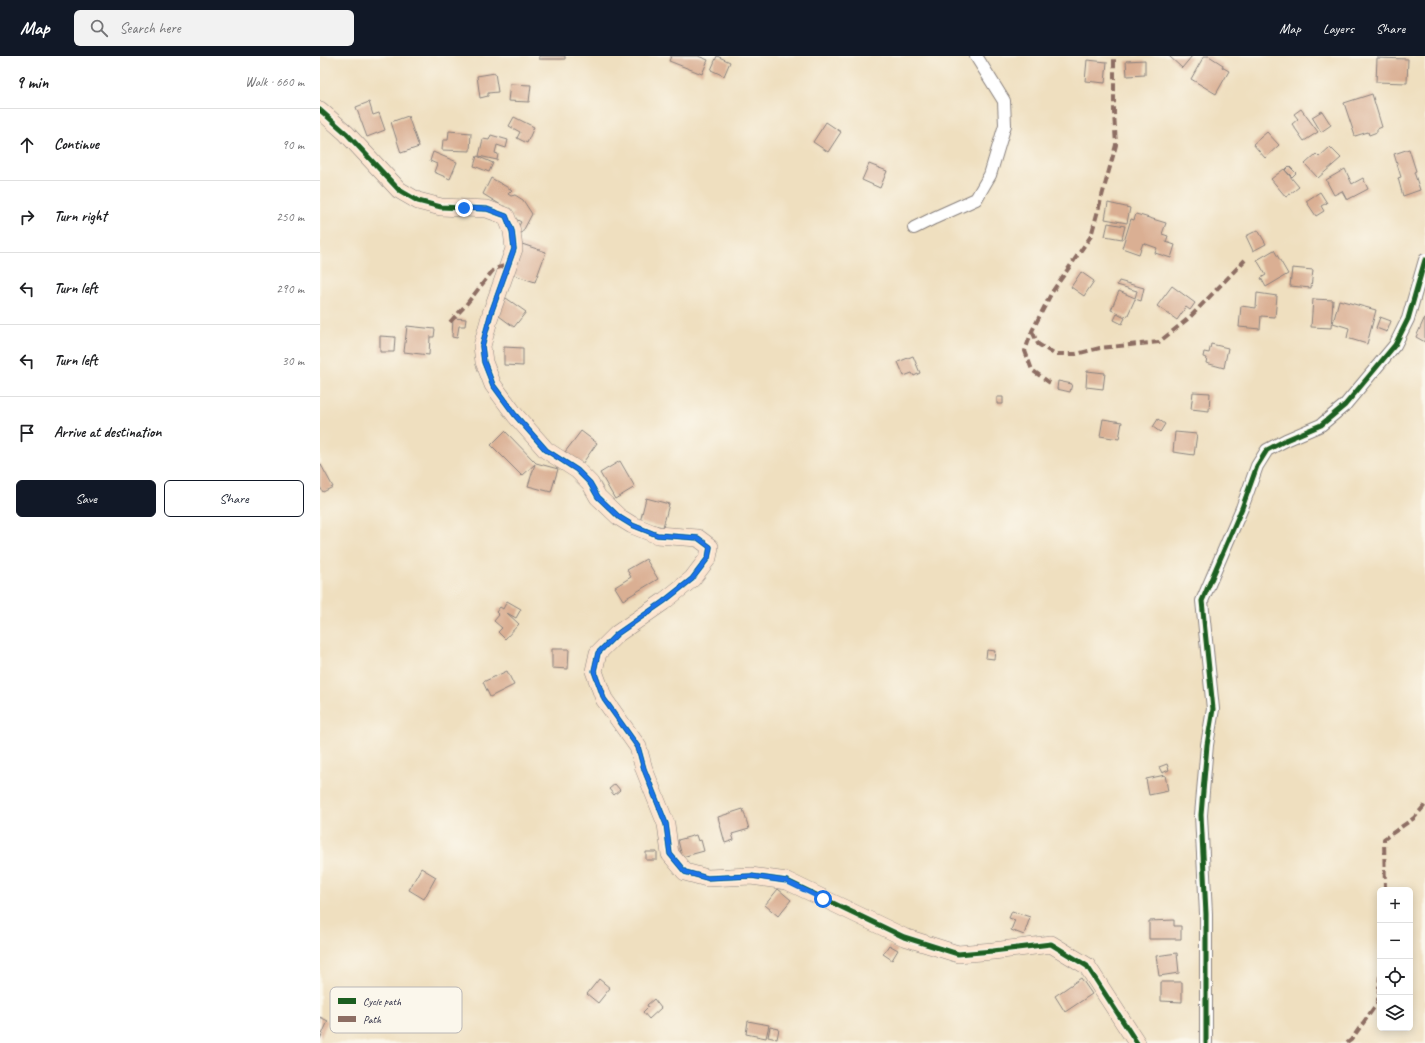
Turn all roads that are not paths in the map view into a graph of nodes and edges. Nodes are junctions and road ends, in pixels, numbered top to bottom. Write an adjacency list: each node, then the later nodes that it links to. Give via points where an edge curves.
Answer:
1 (976, 56): 3 (street, via 1004,101 1005,125 990,175 976,199)
2 (320, 110): 5 (street, via 346,133 399,190 418,201 441,207 487,209 506,216 512,231 514,249 482,346 484,362 493,385 546,450 577,470 590,483 598,497 619,517 657,535 698,538 710,547 708,558 692,579 617,634 598,653 594,671 604,699 638,747 646,775 666,824 670,854 685,872 707,878 751,876 786,881 904,937 958,954 1050,944 1087,966)
3 (914, 228)
4 (1425, 260): 6 (street, via 1408,319 1395,345 1345,405 1321,425 1267,450 1257,466 1202,601 1213,708 1201,815 1206,914)
5 (1137, 1043)
6 (1206, 1043)

